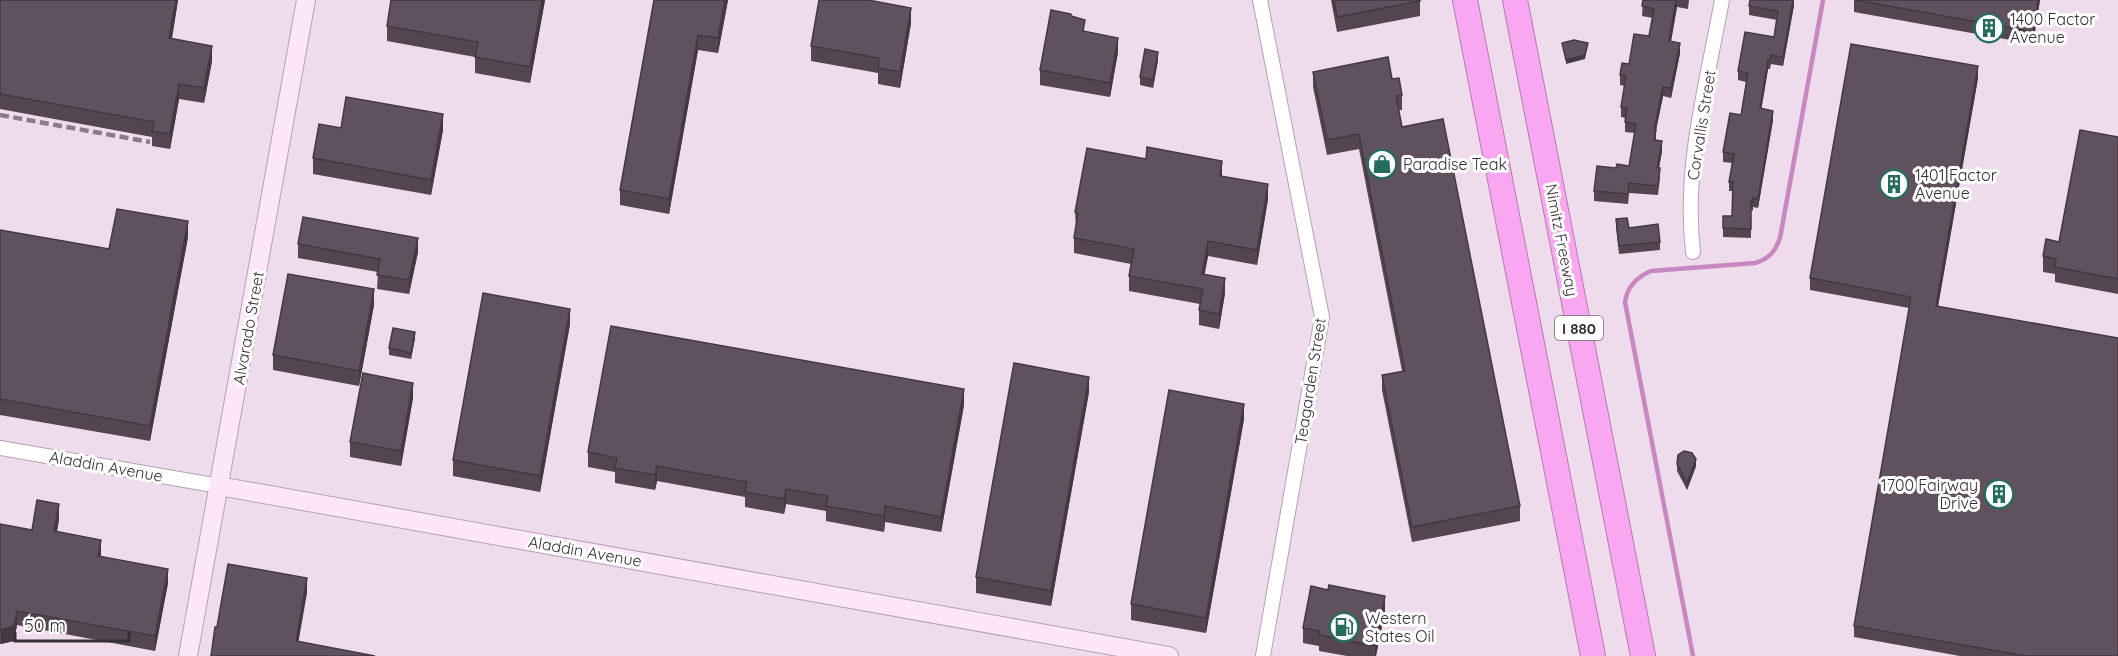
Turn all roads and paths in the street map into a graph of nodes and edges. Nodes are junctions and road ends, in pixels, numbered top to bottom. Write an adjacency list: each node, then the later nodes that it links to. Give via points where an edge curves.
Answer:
1 (306, 0): 8 (street, Alvarado Street)
2 (1260, 0): 11 (street, Teagarden Street, via 1322,317)
3 (1466, 0): 12 (highway, I 880)
4 (1515, 0): 13 (highway, Nimitz Freeway / I 880)
5 (1722, 0): 6 (street, Corvallis Street, via 1692,173)
6 (1693, 252)
7 (0, 448): 8 (street, Aladdin Avenue)
8 (219, 486): 9 (street, Alvarado Street); 10 (street, Aladdin Avenue)
9 (188, 656)
10 (1169, 656)
11 (1263, 656)
12 (1593, 656)
13 (1643, 656)

